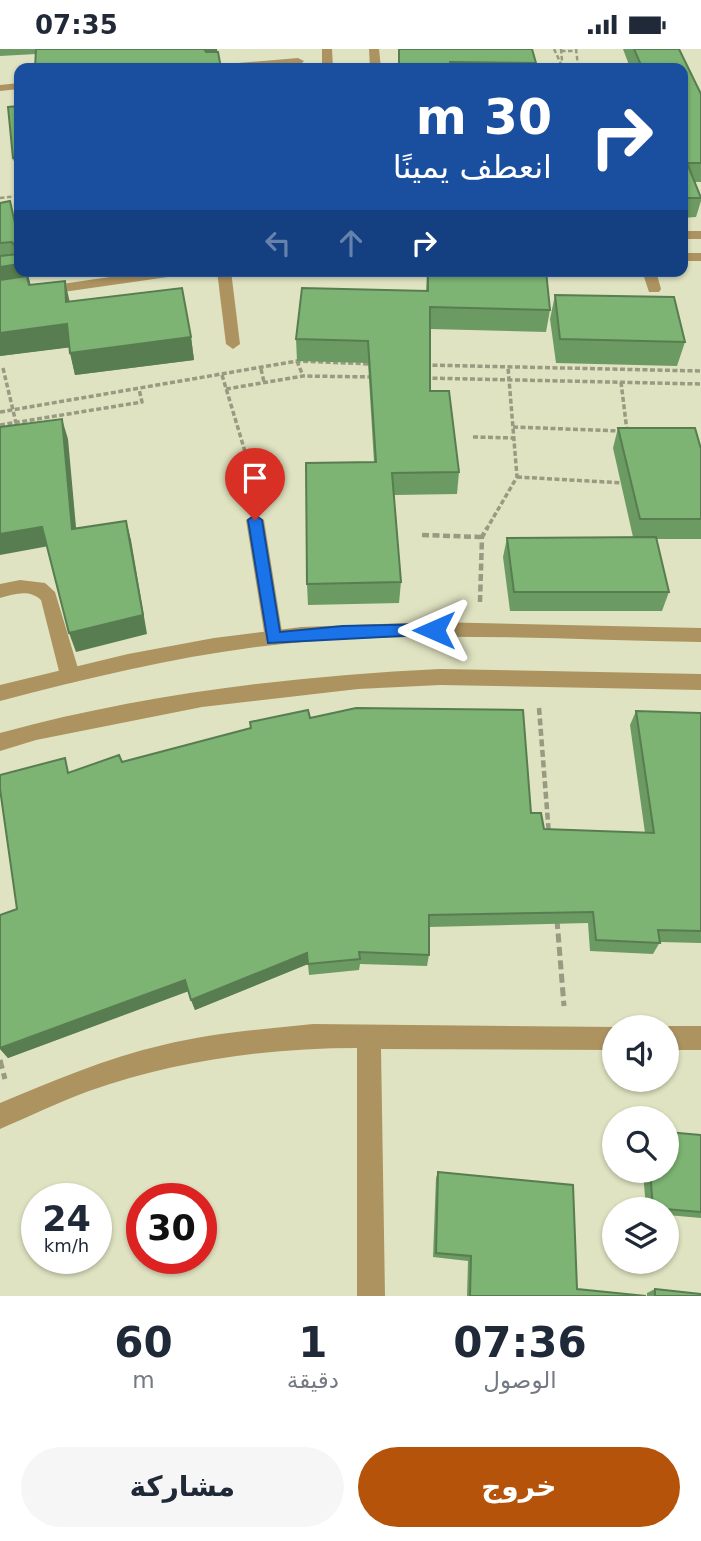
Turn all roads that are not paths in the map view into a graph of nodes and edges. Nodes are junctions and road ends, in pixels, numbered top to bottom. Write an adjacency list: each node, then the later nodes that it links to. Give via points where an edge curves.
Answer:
1 (298, 59): 2 (street)
2 (261, 63)
3 (138, 277): 7 (street)
4 (225, 277): 8 (street)
5 (651, 277): 6 (street)
6 (654, 289)
7 (0, 296)
8 (233, 344)
9 (255, 520): 12 (street)
10 (0, 591): 13 (street, via 29,586 45,592)
11 (701, 635): 12 (street, via 479,631 343,632)
12 (274, 638): 13 (street)
13 (70, 675): 15 (street)
14 (701, 682): 16 (street, via 440,677 278,688 123,714)
15 (0, 693)
16 (0, 742)
17 (369, 1037): 18 (street); 21 (street, via 313,1036 238,1043 163,1057 88,1079); 22 (street)
18 (602, 1038)
19 (679, 1038): 20 (street)
20 (701, 1038)
21 (0, 1116)
22 (371, 1296)

